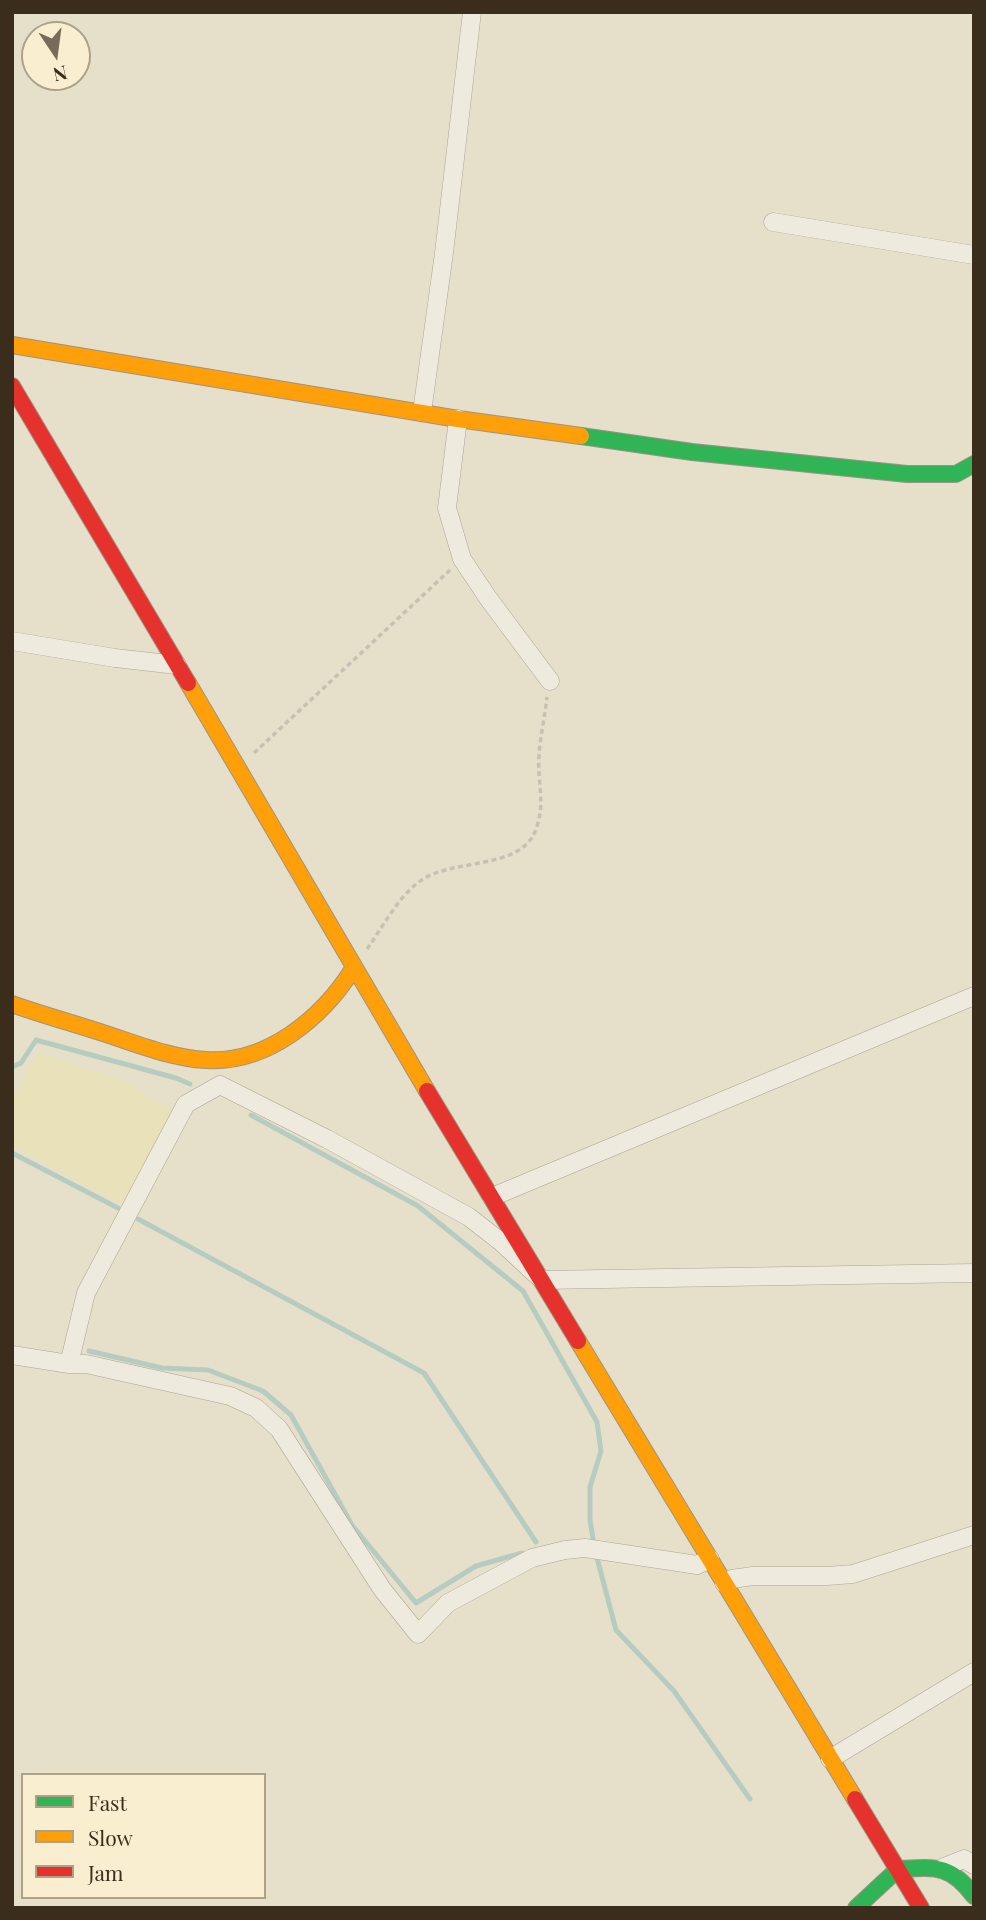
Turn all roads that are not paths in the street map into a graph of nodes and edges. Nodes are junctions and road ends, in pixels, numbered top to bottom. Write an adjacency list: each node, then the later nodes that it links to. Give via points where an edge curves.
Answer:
1 (472, 12): 6 (street)
2 (773, 222): 3 (street)
3 (974, 255)
4 (12, 345): 6 (main road)
5 (12, 386): 10 (main road)
6 (422, 412): 7 (main road)
7 (458, 419): 8 (main road, via 692,452 907,474 956,474); 11 (street, via 447,509 462,559)
8 (974, 464)
9 (12, 641): 10 (street)
10 (177, 665): 12 (main road)
11 (550, 681)
12 (354, 969): 15 (main road, via 343,987 281,1042 261,1053); 17 (main road)
13 (974, 996): 17 (street)
14 (12, 1004): 15 (main road, via 160,1052)
15 (217, 1062): 16 (street)
16 (220, 1085): 19 (street, via 468,1217); 21 (street, via 186,1104 86,1293)
17 (492, 1197): 19 (main road)
18 (974, 1273): 19 (street)
19 (542, 1280): 23 (main road)
20 (12, 1355): 21 (street)
21 (69, 1364): 23 (street, via 230,1396 256,1408 279,1429 382,1589 418,1634 448,1603 531,1558 594,1549 696,1564)
22 (974, 1535): 24 (street, via 853,1573 753,1576)
23 (710, 1559): 24 (main road)
24 (724, 1583): 26 (main road)
25 (974, 1672): 26 (street)
26 (830, 1759): 29 (main road)
27 (974, 1864): 28 (street, via 964,1859)
28 (944, 1867): 29 (main road); 30 (main road, via 963,1880)
29 (898, 1869): 31 (street); 32 (main road); 33 (main road)
30 (974, 1896)
31 (836, 1908)
32 (856, 1908)
33 (921, 1908)

